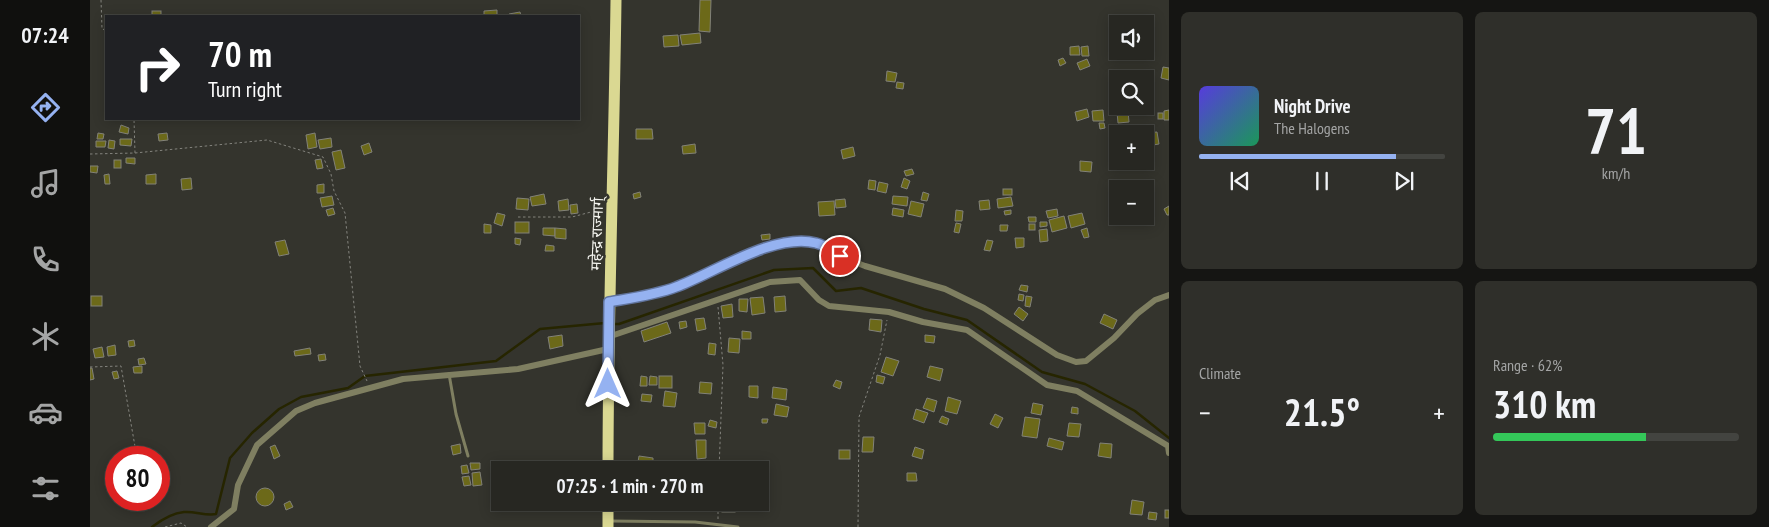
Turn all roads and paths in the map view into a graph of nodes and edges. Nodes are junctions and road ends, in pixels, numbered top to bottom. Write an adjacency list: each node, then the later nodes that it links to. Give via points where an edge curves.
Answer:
1 (101, 0): 3 (path, via 102,29)
2 (616, 0): 7 (highway, महेन्द्र राज्मार्ग्)
3 (105, 30)
4 (134, 120): 5 (path)
5 (136, 153): 6 (path); 17 (path, via 267,140 323,157 344,214 360,366)
6 (90, 154)
7 (613, 212): 8 (path, via 591,212 572,217); 11 (highway, महेन्द्र राज्मार्ग्)
8 (518, 217)
9 (1169, 295): 11 (street, via 1155,300 1137,314 1086,361 1076,362 1058,355 984,308 945,288 865,266 815,243 780,245 743,256 675,288)
10 (717, 299): 12 (street, via 770,282 800,280 818,300 829,306); 13 (street); 22 (path, via 723,365)
11 (609, 305): 13 (highway, महेन्द्र राज्मार्ग्)
12 (889, 312): 19 (street, via 967,330 1047,386 1078,392 1168,446); 31 (path, via 880,354 859,417)
13 (608, 333): 14 (highway, महेन्द्र राज्मार्ग्)
14 (608, 349): 16 (street, via 518,369); 21 (highway, महेन्द्र राज्मार्ग्)
15 (90, 367): 18 (path, via 121,366)
16 (449, 373): 17 (street); 20 (lane)
17 (368, 388): 29 (street, via 296,411 257,445 238,485 234,509)
18 (135, 446)
19 (1169, 453)
20 (468, 456)
21 (608, 461)
22 (720, 461)
23 (608, 511): 25 (highway)
24 (718, 511): 26 (path)
25 (608, 524): 26 (lane, via 679,522)
26 (718, 525): 30 (lane)
27 (165, 527): 28 (path, via 181,523)
28 (187, 527)
29 (211, 527)
30 (738, 527)
31 (858, 527)

